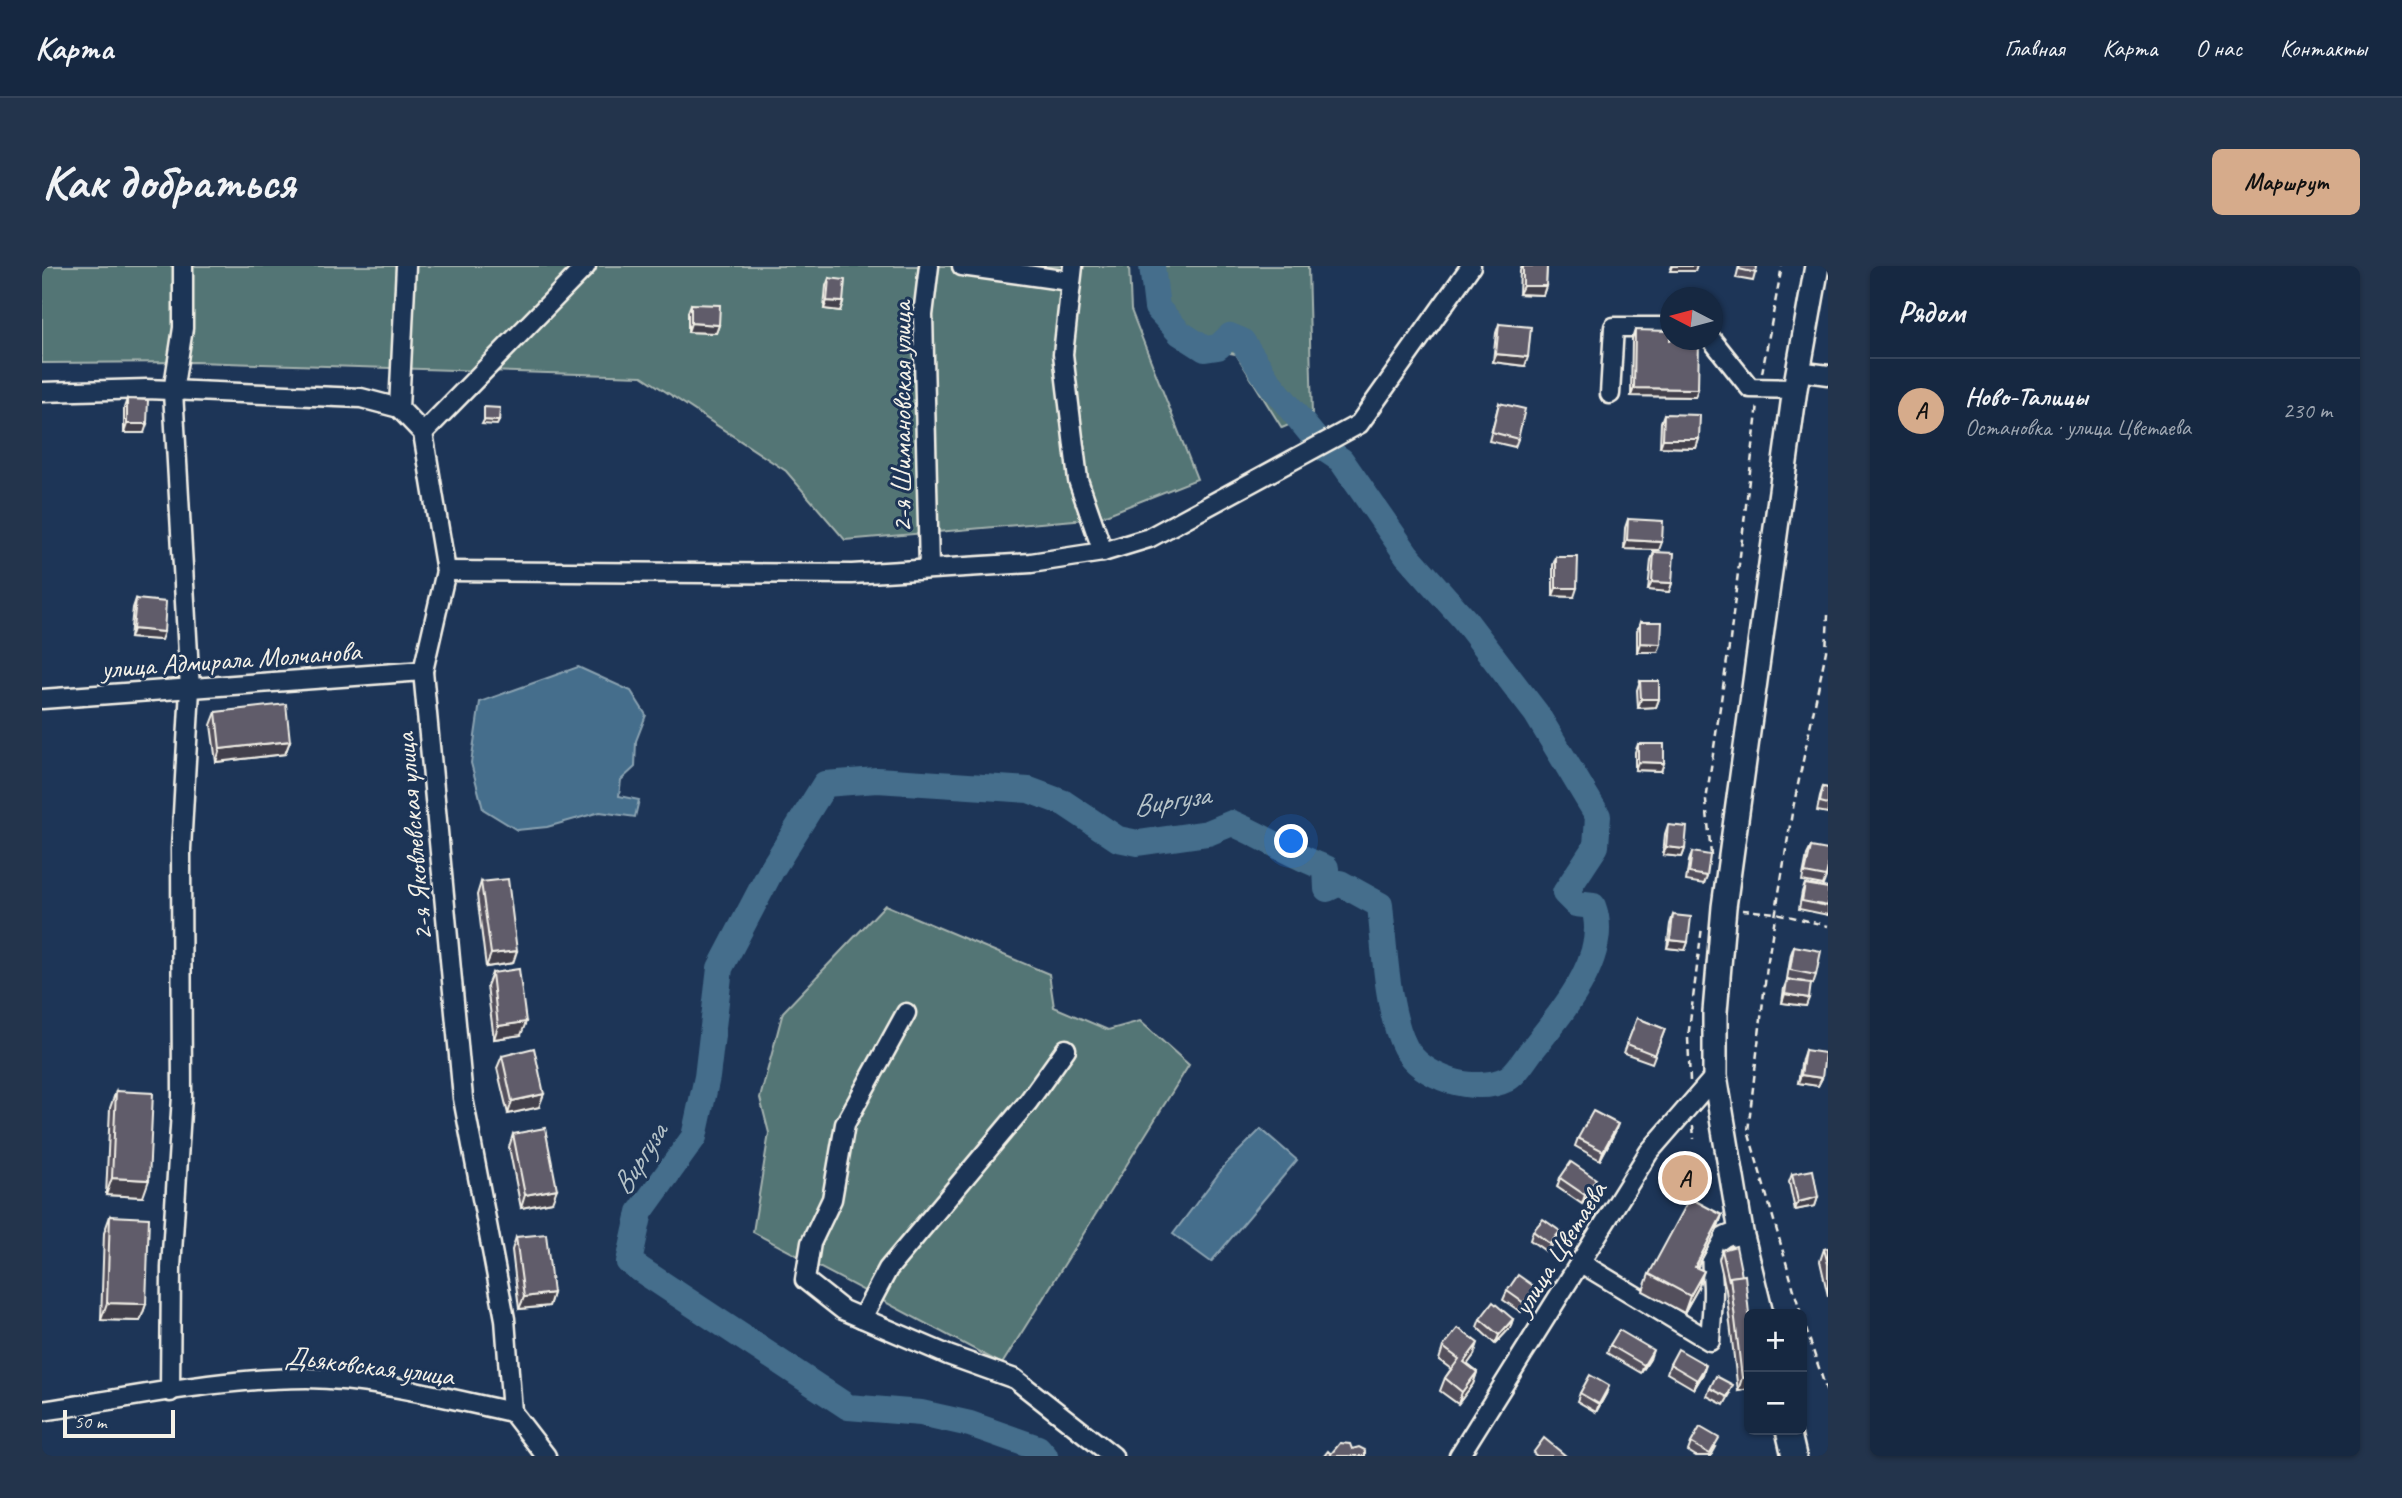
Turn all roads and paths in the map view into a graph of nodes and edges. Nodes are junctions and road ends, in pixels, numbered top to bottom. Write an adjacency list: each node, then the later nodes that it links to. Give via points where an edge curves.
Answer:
1 (183, 266): 16 (street, via 183,328)
2 (406, 266): 18 (street)
3 (586, 266): 19 (street)
4 (929, 266): 21 (street, 2-я Шимановская улица, via 923,315)
5 (962, 266): 9 (street)
6 (1471, 266): 20 (street, via 1359,424 1149,538)
7 (1782, 266): 14 (path)
8 (1817, 266): 13 (main road)
9 (1071, 274): 20 (street, via 1063,354 1078,480)
10 (1660, 327): 17 (street, via 1614,327)
11 (1720, 350): 14 (street, via 1750,387)
12 (1828, 376): 13 (street)
13 (1796, 380): 14 (street); 28 (main road)
14 (1760, 388): 27 (path, via 1706,801)
15 (42, 392): 16 (street, via 147,389)
16 (173, 393): 18 (street, via 361,398); 25 (street)
17 (1610, 394)
18 (399, 408): 19 (street)
19 (423, 433): 22 (street, 2-я Яковлевская улица)
20 (1103, 552): 21 (street, via 1031,563)
21 (929, 568): 22 (street, via 852,574)
22 (446, 571): 24 (street, 2-я Яковлевская улица)
23 (1828, 615): 29 (path, via 1826,651)
24 (424, 671): 25 (street, улица Адмирала Молчанова); 45 (street, 2-я Яковлевская улица, via 463,1098 505,1319)
25 (190, 689): 26 (street, улица Адмирала Молчанова); 42 (street, via 181,849 181,1096 171,1268)
26 (42, 699)
27 (1712, 863)
28 (1714, 911): 29 (path); 33 (main road); 34 (path, via 1688,1038)
29 (1776, 914): 30 (path); 39 (path, via 1748,1131)
30 (1828, 926)
31 (906, 1013): 40 (street, via 845,1124 832,1199 811,1243 805,1280 843,1310)
32 (1066, 1049): 40 (street, via 1028,1102 888,1269)
33 (1715, 1076): 34 (street, улица Цветаева); 36 (main road)
34 (1691, 1104): 35 (path); 37 (street, улица Цветаева, via 1649,1152)
35 (1695, 1139)
36 (1741, 1232): 37 (street, via 1726,1234 1709,1261 1713,1282 1710,1341); 38 (main road)
37 (1581, 1263): 49 (street, улица Цветаева)
38 (1759, 1309)
39 (1799, 1309)
40 (862, 1318): 48 (street, via 1015,1379)
41 (1807, 1334): 43 (path)
42 (170, 1392): 44 (street, Дьяковская улица); 45 (street, Дьяковская улица, via 231,1381 309,1378 411,1390)
43 (1828, 1395)
44 (42, 1411)
45 (512, 1412): 47 (street)
46 (1789, 1435): 50 (main road)
47 (546, 1456)
48 (1113, 1456)
49 (1459, 1456)
50 (1794, 1456)

